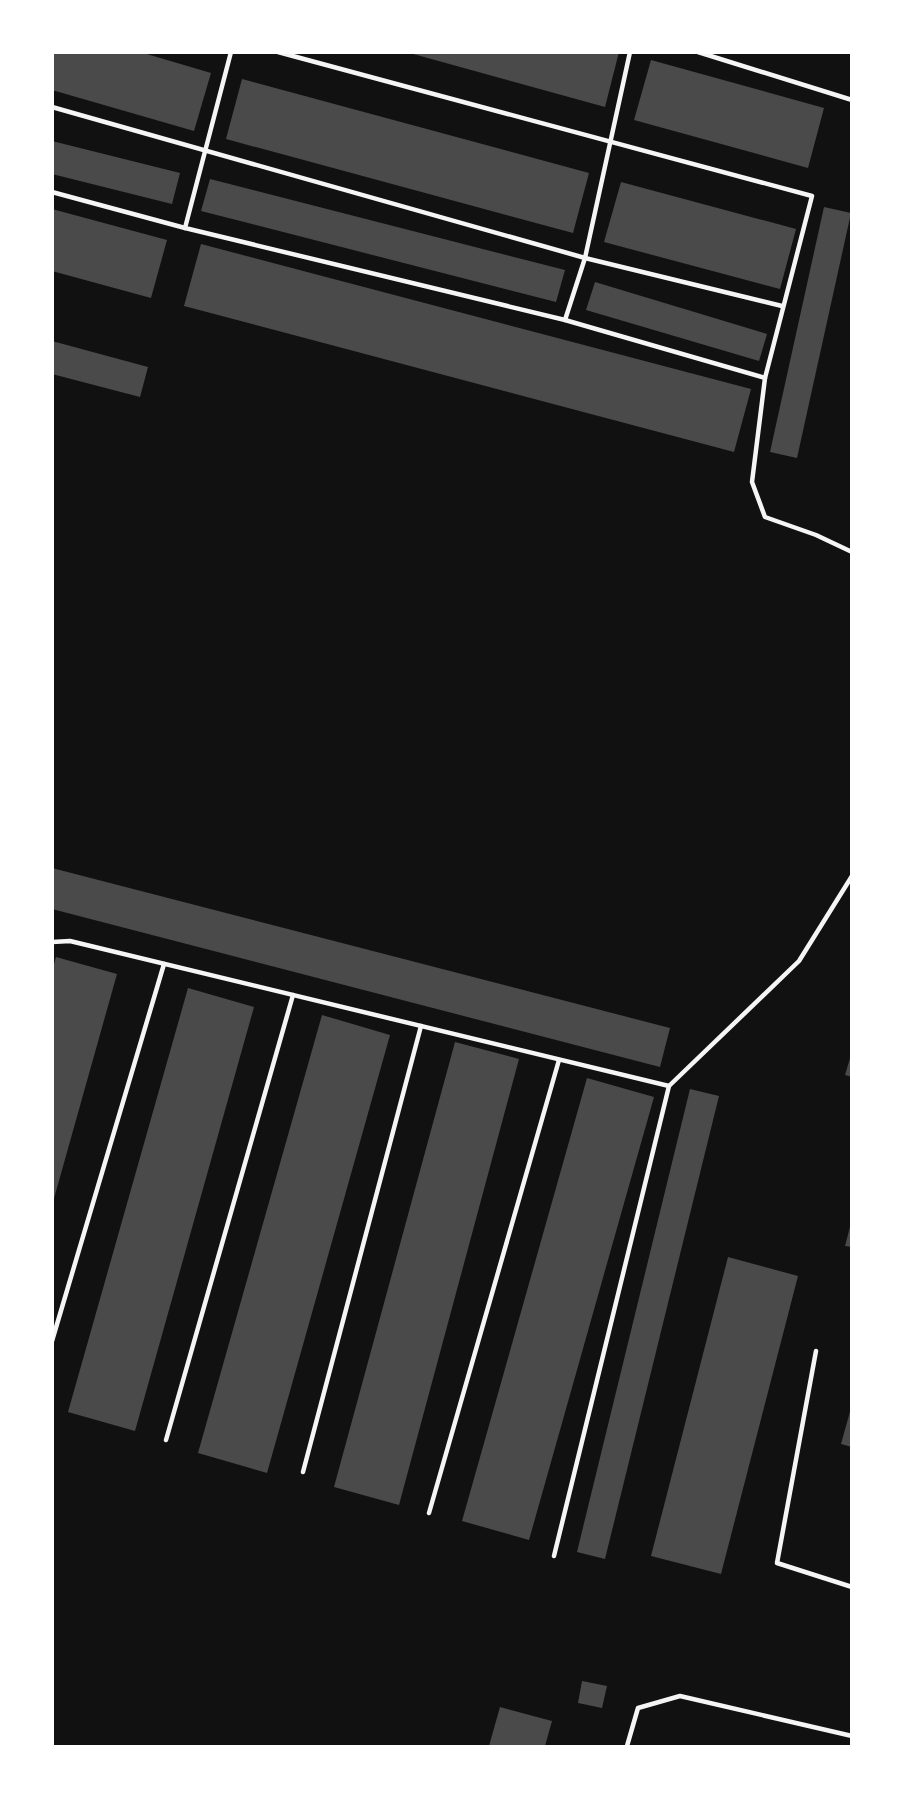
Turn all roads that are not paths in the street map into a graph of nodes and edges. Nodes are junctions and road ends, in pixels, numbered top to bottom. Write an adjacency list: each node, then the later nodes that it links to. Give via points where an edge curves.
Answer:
1 (231, 52): 8 (lane)
2 (278, 52): 7 (lane)
3 (630, 52): 7 (lane)
4 (698, 52): 5 (lane)
5 (852, 100)
6 (52, 107): 8 (lane)
7 (610, 141): 11 (lane); 12 (lane, via 812,196)
8 (206, 151): 10 (lane); 11 (lane)
9 (52, 192): 10 (lane)
10 (185, 228): 13 (lane)
11 (585, 258): 12 (lane); 13 (lane)
12 (782, 306): 14 (lane)
13 (566, 320): 14 (lane)
14 (765, 378): 15 (lane, via 752,482 765,517)
15 (852, 552)
16 (852, 876): 22 (lane, via 799,961)
17 (52, 942): 18 (lane, via 70,941)
18 (164, 964): 19 (lane); 23 (lane)
19 (293, 995): 20 (lane); 25 (lane)
20 (421, 1026): 21 (lane); 26 (lane)
21 (559, 1060): 22 (lane); 27 (lane)
22 (669, 1086): 28 (lane)
23 (52, 1341)
24 (816, 1352): 29 (lane, via 777,1563)
25 (166, 1440)
26 (303, 1472)
27 (429, 1513)
28 (554, 1556)
29 (852, 1587)
30 (852, 1736): 31 (lane, via 680,1696 638,1708)
31 (627, 1746)

